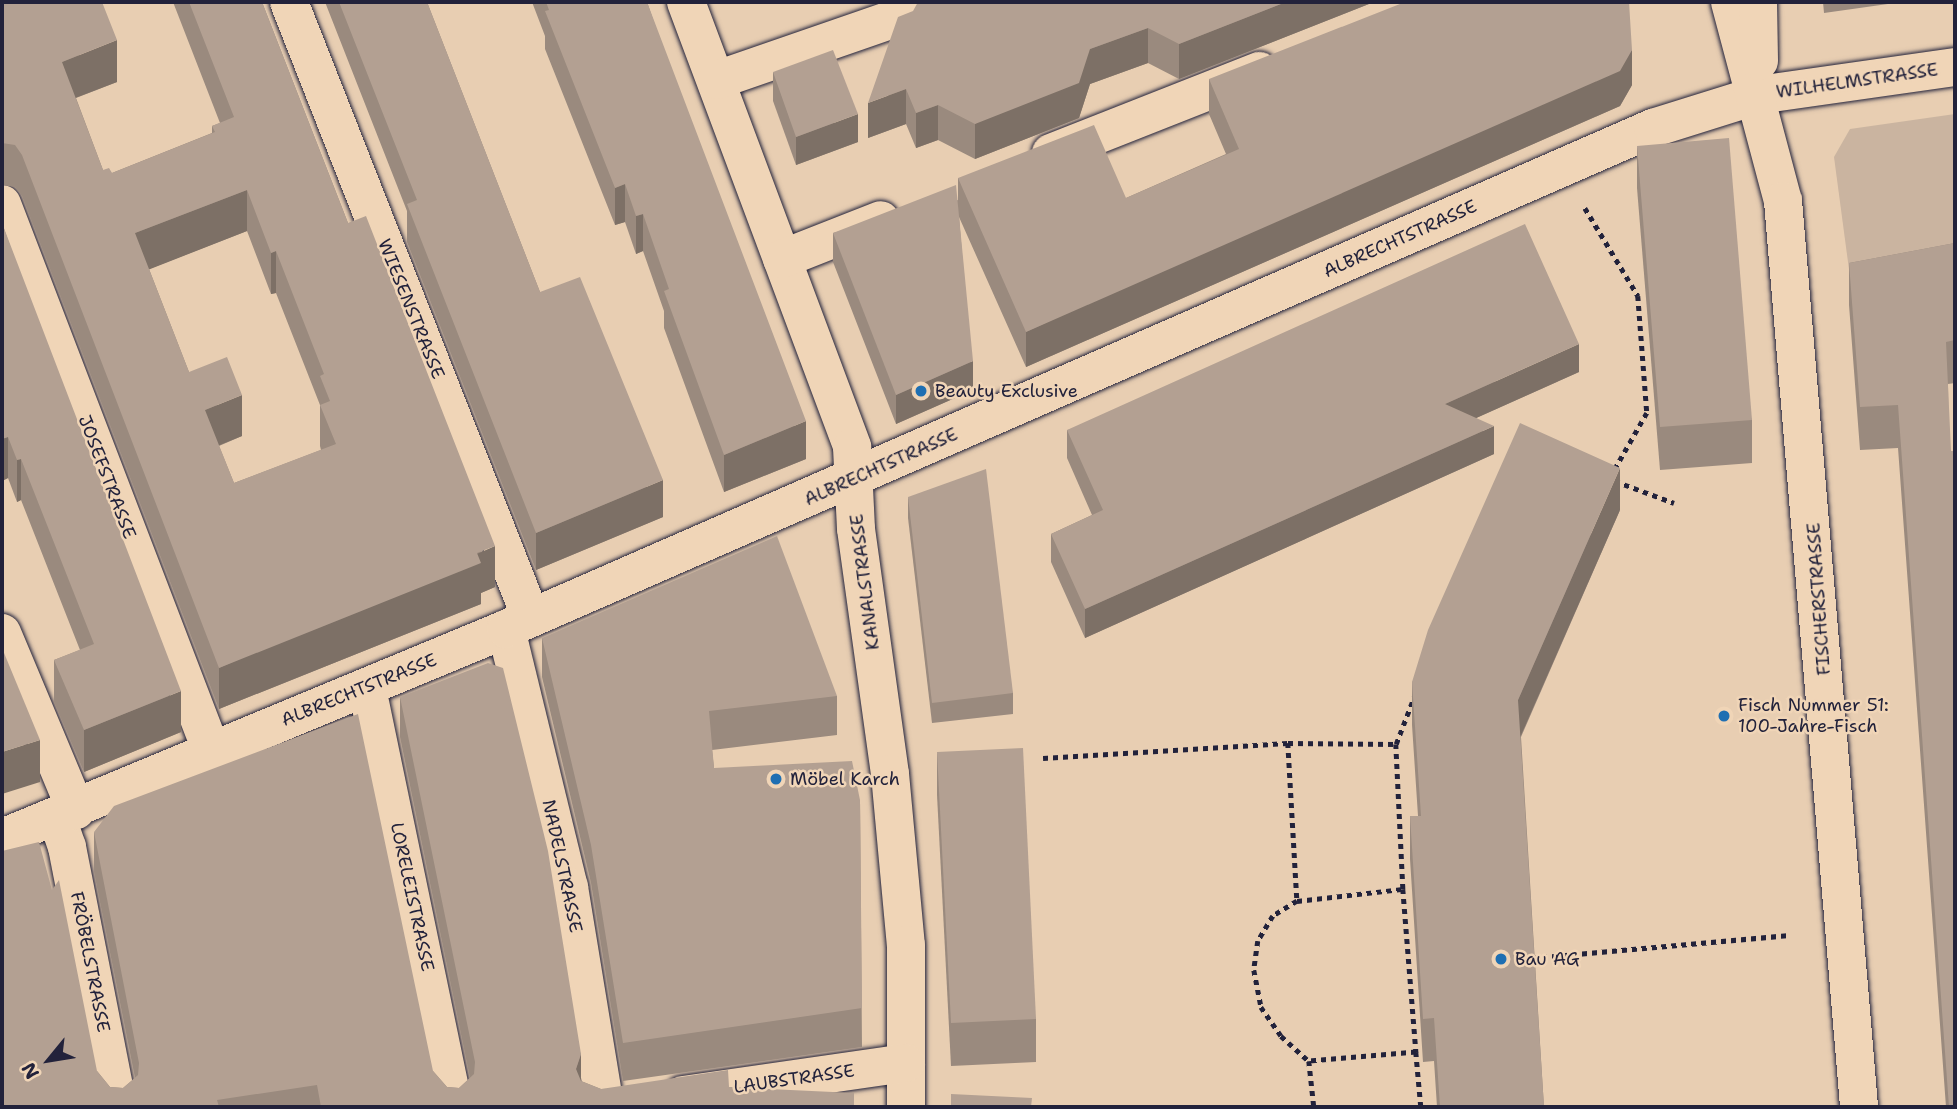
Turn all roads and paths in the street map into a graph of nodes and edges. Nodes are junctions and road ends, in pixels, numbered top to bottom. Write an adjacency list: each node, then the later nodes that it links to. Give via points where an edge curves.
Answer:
1 (289, 2): 17 (street, WIESENSTRASSE)
2 (686, 2): 8 (street, KANALSTRASSE)
3 (942, 2): 8 (street)
4 (1730, 2): 9 (street, FISCHERSTRASSE)
5 (1758, 2): 9 (street, FISCHERSTRASSE)
6 (1291, 58): 10 (street)
7 (1955, 67): 9 (street, WILHELMSTRASSE)
8 (717, 80): 14 (street, KANALSTRASSE)
9 (1758, 95): 15 (street, ALBRECHTSTRASSE, via 1654,128); 40 (street, FISCHERSTRASSE, via 1785,215)
10 (1019, 166)
11 (2, 204): 23 (street, JOSEFSTRASSE)
12 (916, 206): 14 (street)
13 (1585, 207): 16 (path, via 1638,296 1647,413 1609,479)
14 (782, 259): 15 (street, KANALSTRASSE, via 852,447)
15 (856, 479): 17 (street, ALBRECHTSTRASSE); 33 (street, KANALSTRASSE, via 856,529 890,774 906,945)
16 (1674, 503)
17 (518, 624): 19 (street, ALBRECHTSTRASSE); 34 (street, NADELSTRASSE, via 569,887)
18 (2, 634): 25 (street, FRÖBELSTRASSE)
19 (367, 688): 23 (street, ALBRECHTSTRASSE); 36 (street, LORELEISTRASSE)
20 (1416, 692): 22 (path)
21 (1288, 743): 22 (path); 24 (path); 28 (path)
22 (1396, 744): 27 (path)
23 (211, 750): 25 (street, ALBRECHTSTRASSE)
24 (1043, 758)
25 (67, 814): 26 (street, ALBRECHTSTRASSE); 35 (street, FRÖBELSTRASSE, via 67,847)
26 (2, 838)
27 (1403, 889): 28 (path); 31 (path)
28 (1297, 901): 32 (path, via 1273,916 1258,941 1254,970 1261,1007 1281,1036)
29 (1790, 935): 30 (path)
30 (1532, 958)
31 (1416, 1052): 32 (path); 39 (path)
32 (1309, 1061): 38 (path)
33 (906, 1063): 34 (street, LAUBSTRASSE); 37 (street, KANALSTRASSE)
34 (623, 1104)
35 (118, 1107)
36 (454, 1107)
37 (906, 1107)
38 (1314, 1107)
39 (1422, 1107)
40 (1859, 1107)

